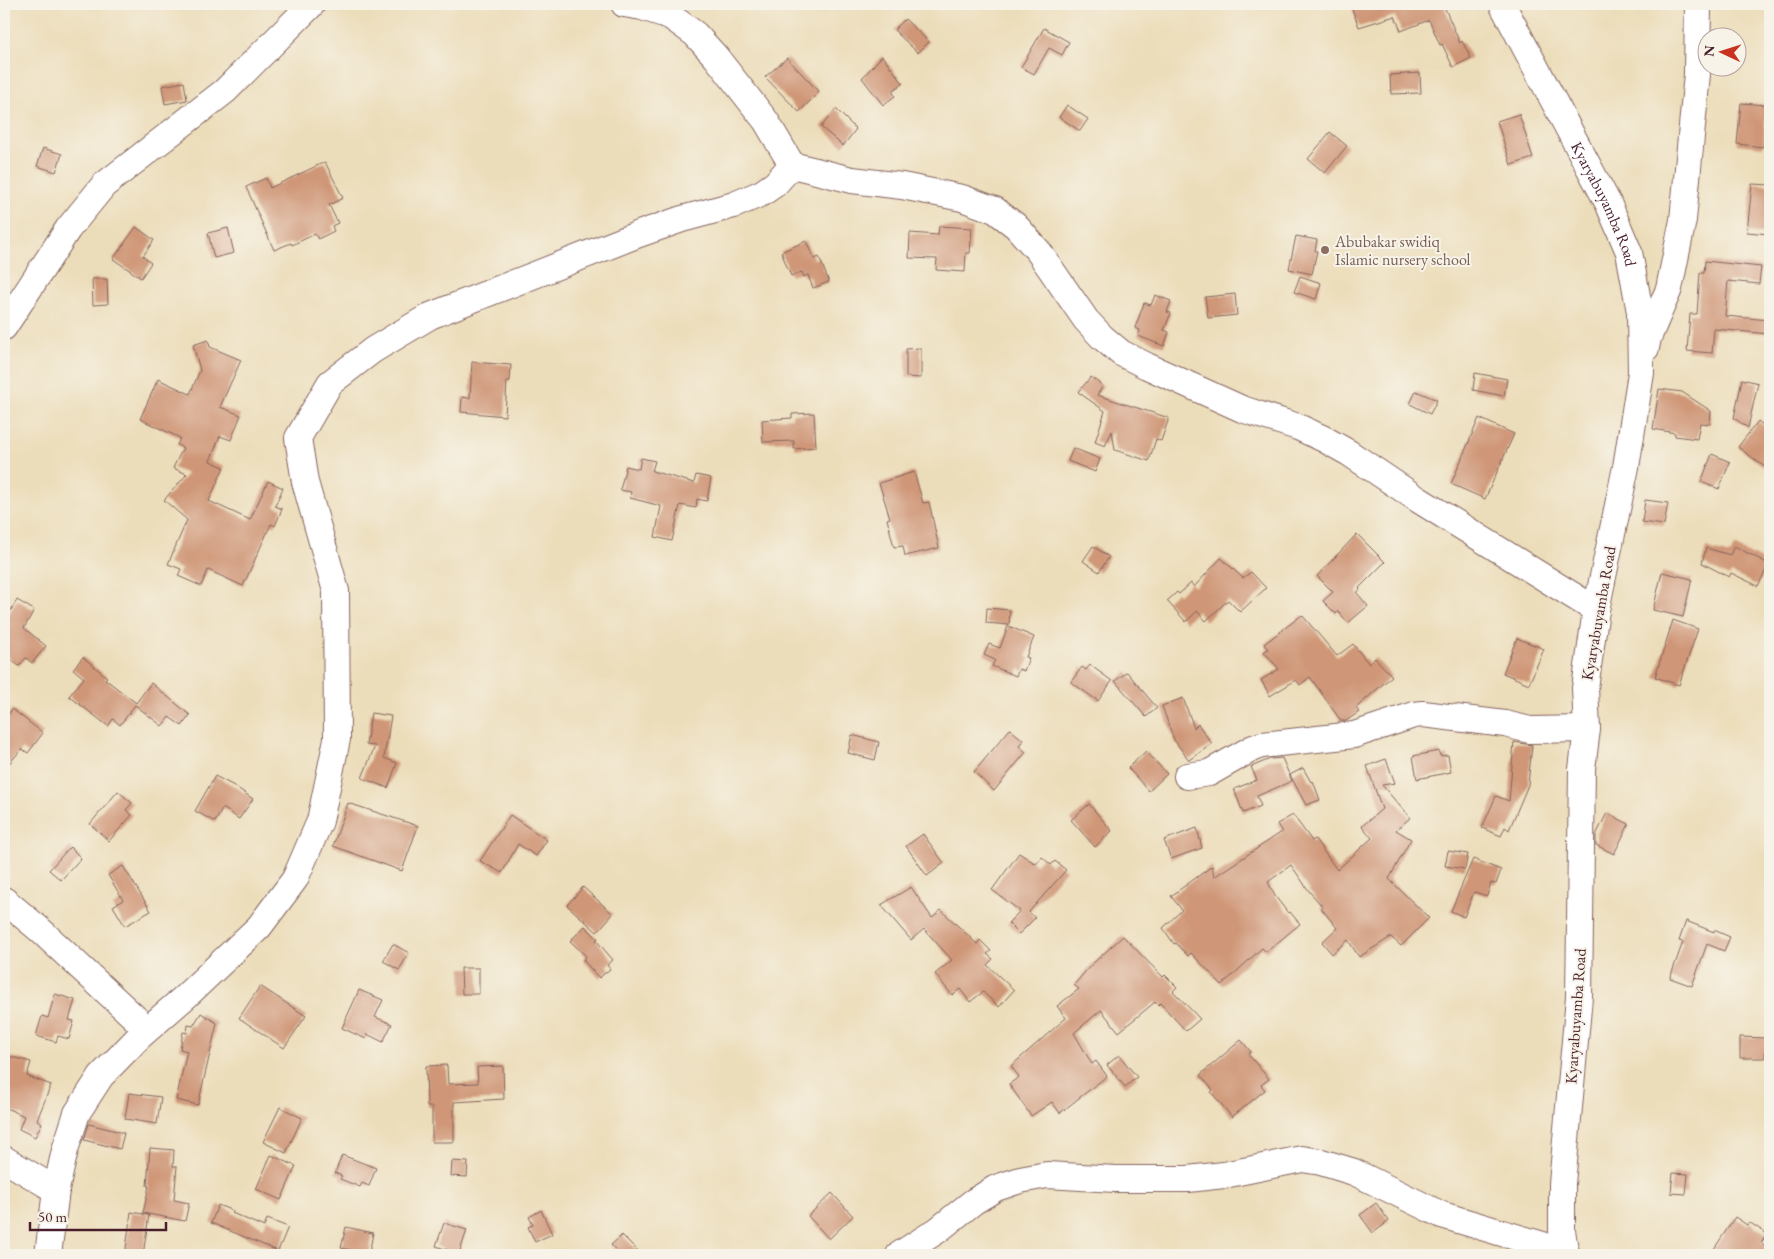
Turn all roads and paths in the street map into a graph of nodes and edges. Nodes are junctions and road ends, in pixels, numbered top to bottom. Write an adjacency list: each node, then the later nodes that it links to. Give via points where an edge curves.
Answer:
1 (312, 4): 6 (street, via 206,108 104,185 68,229)
2 (624, 4): 5 (street, via 670,16 695,34 766,122)
3 (1502, 4): 7 (street, Kyaryabuyamba Road, via 1608,203 1629,252 1640,312)
4 (1698, 4): 7 (street, via 1697,74 1683,220 1669,289 1648,338)
5 (792, 165): 8 (street, via 852,180 962,198 995,210 1016,226 1039,252 1086,320 1121,353 1242,409 1324,439); 12 (street, via 776,184 762,193 639,234 430,316 373,350 330,383 298,438 305,482 336,591 337,738 320,821 295,879 259,927)
6 (4, 327)
7 (1641, 373): 8 (street, Kyaryabuyamba Road, via 1626,467)
8 (1596, 610): 9 (street, Kyaryabuyamba Road, via 1585,688)
9 (1587, 729): 10 (street, via 1530,730 1505,724 1414,715 1354,735 1262,745 1209,773); 15 (street, Kyaryabuyamba Road, via 1582,769 1579,997 1562,1184 1562,1231)
10 (1187, 776)
11 (4, 900): 12 (street)
12 (147, 1029): 14 (street, via 101,1076 77,1113)
13 (4, 1159): 14 (street)
14 (56, 1190): 16 (street)
15 (1566, 1254): 17 (street, via 1442,1216 1354,1172 1302,1159 1188,1179 1047,1175 1020,1180 996,1188 973,1202)
16 (48, 1255)
17 (899, 1255)

